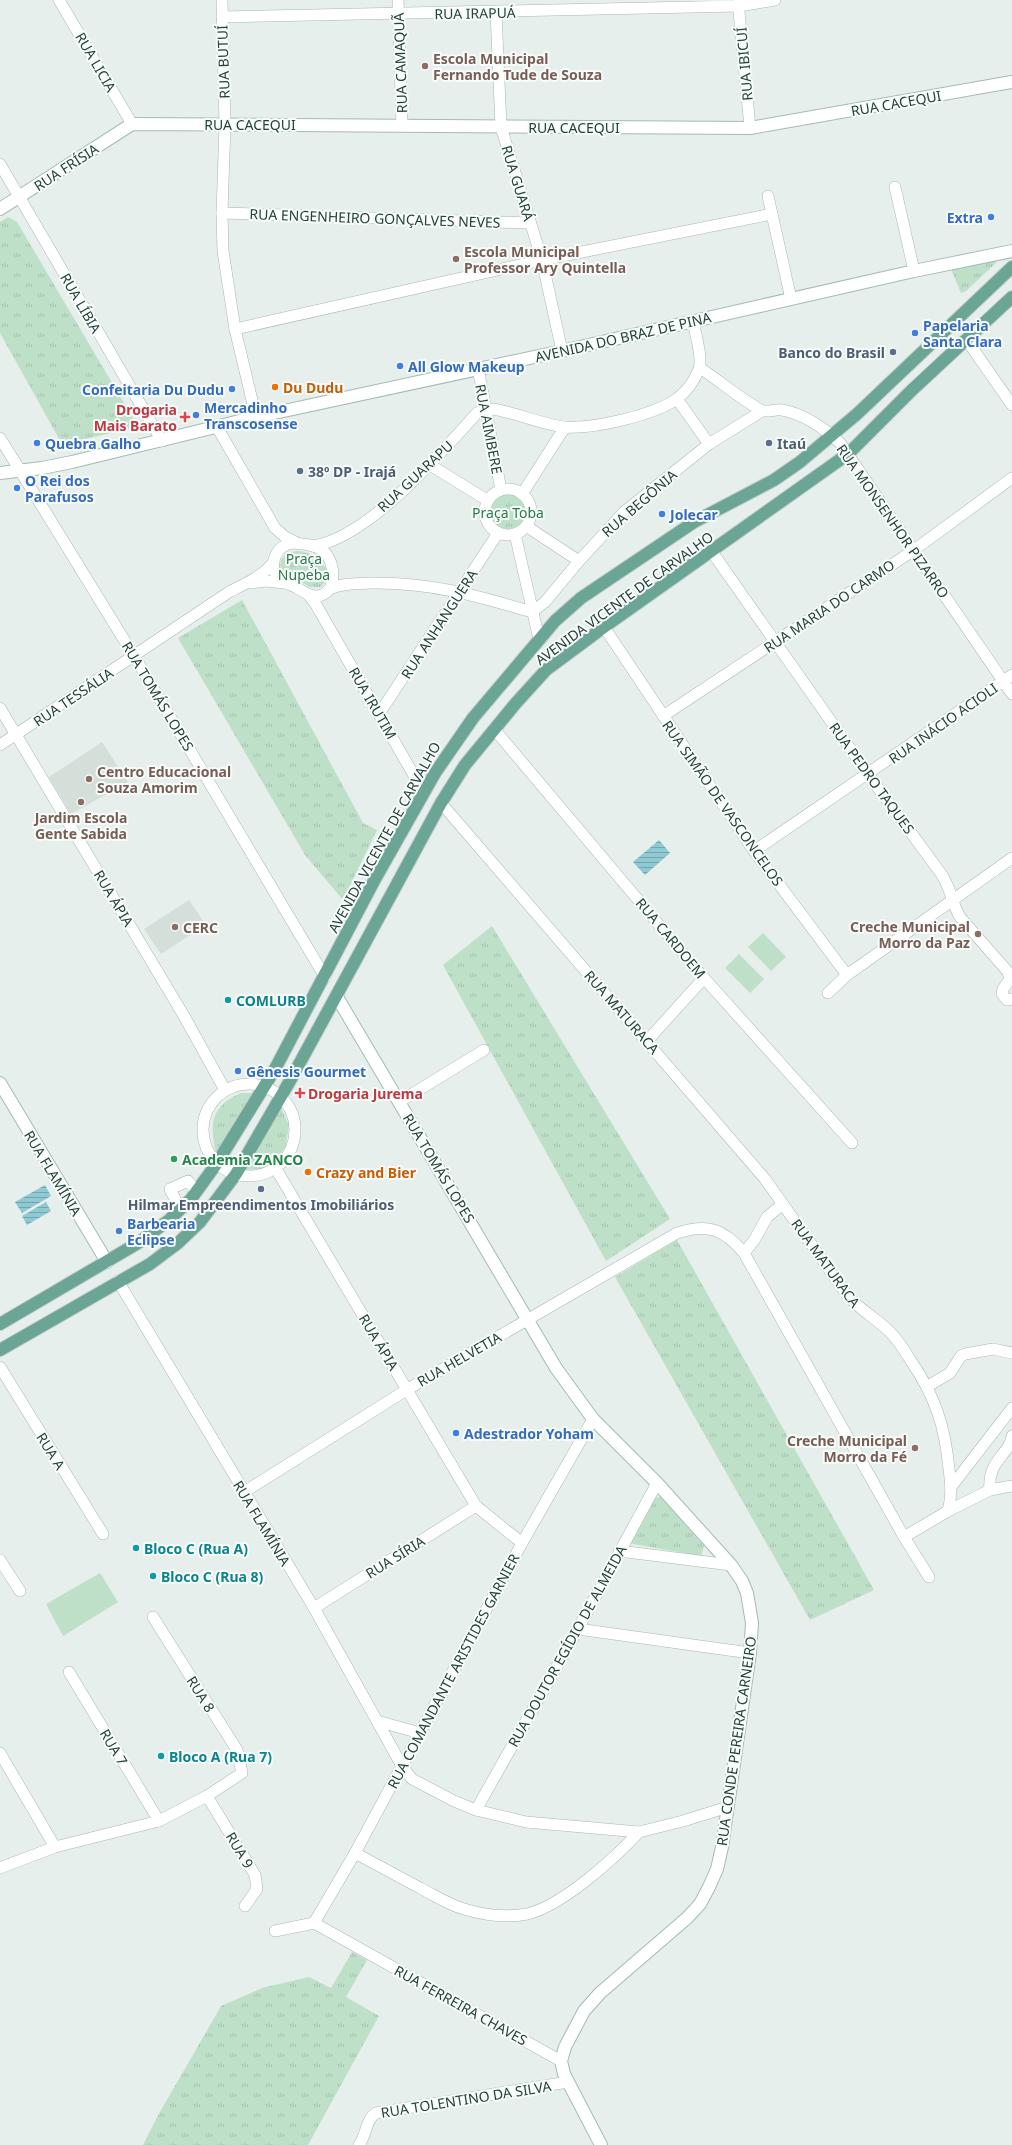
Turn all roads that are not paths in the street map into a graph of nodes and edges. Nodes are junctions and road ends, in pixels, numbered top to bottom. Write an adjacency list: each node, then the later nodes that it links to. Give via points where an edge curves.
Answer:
1 (59, 0): 10 (street, RUA LICIA)
2 (222, 0): 8 (street, RUA BUTUÍ)
3 (398, 0): 7 (street, RUA CAMAQUÃ)
4 (775, 0): 5 (street, RUA IRAPUÁ)
5 (738, 3): 6 (street, RUA IRAPUÁ); 14 (street, RUA IBICUÍ)
6 (496, 12): 7 (street, RUA IRAPUÁ); 13 (street, RUA GUARÁ)
7 (399, 14): 8 (street, RUA IRAPUÁ); 12 (street, RUA CAMAQUÃ)
8 (222, 17): 11 (street, RUA BUTUÍ)
9 (1012, 82): 14 (main road, RUA CACEQUI)
10 (132, 124): 11 (main road, RUA CACEQUI); 18 (main road, RUA FRÍSIA)
11 (225, 124): 12 (main road, RUA CACEQUI); 20 (street, RUA BUTUÍ)
12 (402, 126): 13 (main road, RUA CACEQUI)
13 (501, 127): 14 (main road, RUA CACEQUI); 22 (street, RUA GUARÁ)
14 (750, 128)
15 (0, 164): 18 (street, RUA LÍBIA)
16 (895, 187): 26 (street)
17 (768, 196): 21 (street)
18 (19, 197): 19 (main road, RUA FRÍSIA); 44 (street, RUA LÍBIA)
19 (0, 210)
20 (222, 214): 22 (street, RUA ENGENHEIRO GONÇALVES NEVES); 30 (street, RUA BUTUÍ, via 223,251)
21 (772, 214): 24 (street); 28 (street)
22 (529, 223): 24 (street, RUA GUARÁ)
23 (1012, 251): 26 (main road, AVENIDA DO BRAZ DE PINA)
24 (542, 260): 30 (street); 32 (street, RUA GUARÁ)
25 (1012, 267): 42 (main road, AVENIDA VICENTE DE CARVALHO)
26 (914, 270): 28 (main road, AVENIDA DO BRAZ DE PINA)
27 (1012, 297): 31 (main road, AVENIDA VICENTE DE CARVALHO)
28 (791, 299): 29 (main road, AVENIDA DO BRAZ DE PINA)
29 (693, 321): 32 (main road, AVENIDA DO BRAZ DE PINA); 34 (street)
30 (235, 330): 39 (street, RUA BUTUÍ)
31 (966, 339): 36 (street); 46 (main road, AVENIDA VICENTE DE CARVALHO)
32 (562, 351): 33 (main road, AVENIDA DO BRAZ DE PINA)
33 (478, 368): 37 (street, RUA AIMBERE); 39 (main road, AVENIDA DO BRAZ DE PINA)
34 (700, 368): 35 (street, via 686,390); 38 (street)
35 (677, 398): 41 (street, via 617,422); 45 (street)
36 (1012, 405)
37 (486, 409): 41 (street); 47 (street, RUA GUARAPU, via 477,414); 51 (street, RUA AIMBERE)
38 (762, 411): 42 (street, RUA MONSENHOR PIZARRO, via 781,410 796,415); 45 (street, RUA BEGÔNIA)
39 (256, 417): 40 (main road, AVENIDA DO BRAZ DE PINA)
40 (217, 427): 44 (main road, AVENIDA DO BRAZ DE PINA); 55 (street)
41 (565, 427): 52 (street)
42 (833, 436): 46 (street, RUA MONSENHOR PIZARRO); 75 (main road, AVENIDA VICENTE DE CARVALHO, via 774,480 694,522 588,594 568,609)
43 (0, 438): 48 (street, RUA TOMÁS LOPES)
44 (162, 441): 48 (main road, AVENIDA DO BRAZ DE PINA)
45 (709, 444): 64 (street, RUA BEGÔNIA, via 624,512)
46 (848, 454): 61 (street, RUA MONSENHOR PIZARRO); 62 (main road, AVENIDA VICENTE DE CARVALHO)
47 (430, 465): 53 (street); 58 (street, RUA GUARAPU, via 380,509)
48 (20, 472): 49 (main road, AVENIDA DO BRAZ DE PINA); 77 (street, RUA TOMÁS LOPES)
49 (0, 473)
50 (1012, 478): 61 (street, RUA MARIA DO CARMO)
51 (501, 490): 52 (street, via 514,489); 53 (street)
52 (522, 494): 54 (street, via 531,509 530,520)
53 (487, 500): 56 (street, via 484,511 486,519 491,528)
54 (526, 526): 57 (street); 64 (street)
55 (275, 528): 59 (street); 63 (street)
56 (498, 533): 57 (street); 69 (street, RUA ANHANGUERA)
57 (515, 534): 72 (street)
58 (341, 537): 60 (street, RUA GUARAPU); 65 (street, RUA GUARAPU, via 332,549)
59 (298, 544): 60 (street); 63 (street, via 287,544)
60 (313, 546): 65 (street, via 322,550)
61 (914, 550): 76 (street, RUA MARIA DO CARMO); 78 (street, RUA MONSENHOR PIZARRO)
62 (712, 552): 74 (main road, AVENIDA VICENTE DE CARVALHO); 76 (street, RUA PEDRO TAQUES)
63 (275, 557): 66 (street, RUA TESSÁLIA, via 264,572); 67 (street, via 277,576)
64 (579, 561): 72 (street, RUA BEGÔNIA, via 545,602)
65 (332, 565): 68 (street, via 344,580); 70 (street, via 332,581)
66 (247, 583): 67 (street, RUA TESSÁLIA); 77 (street, RUA TESSÁLIA, via 229,592)
67 (284, 583): 71 (street)
68 (359, 584): 69 (street, via 412,584); 70 (street, via 339,585)
69 (460, 591): 72 (street); 81 (street, RUA ANHANGUERA)
70 (326, 592): 71 (street, via 316,596); 73 (street, via 321,602)
71 (308, 594): 73 (street, RUA IRUTIM)
72 (532, 612): 75 (street)
73 (322, 614): 81 (street, RUA IRUTIM)
74 (604, 627): 82 (street, RUA SIMÃO DE VASCONCELOS); 83 (main road, AVENIDA VICENTE DE CARVALHO, via 546,670)
75 (539, 639): 87 (main road, AVENIDA VICENTE DE CARVALHO, via 456,741)
76 (775, 643): 82 (street, RUA MARIA DO CARMO); 86 (street, RUA PEDRO TAQUES)
77 (134, 656): 84 (street, RUA TESSÁLIA); 93 (street, RUA TOMÁS LOPES)
78 (1008, 678): 79 (street, RUA MONSENHOR PIZARRO); 86 (street, RUA INÁCIO ACIOLI)
79 (1012, 694)
80 (0, 708): 84 (street, RUA ÁPIA)
81 (379, 714): 87 (street, RUA IRUTIM)
82 (663, 716): 89 (street, RUA SIMÃO DE VASCONCELOS)
83 (494, 729): 88 (main road, AVENIDA VICENTE DE CARVALHO, via 465,765); 94 (street, RUA CARDOEM)
84 (16, 735): 85 (street, RUA TESSÁLIA); 102 (street, RUA ÁPIA, via 184,1016)
85 (0, 745)
86 (868, 774): 89 (street, RUA INÁCIO ACIOLI); 91 (street, RUA PEDRO TAQUES, via 942,875)
87 (424, 793): 93 (main road, AVENIDA VICENTE DE CARVALHO, via 375,879)
88 (441, 803): 96 (main road, AVENIDA VICENTE DE CARVALHO); 98 (street, RUA MATURACA)
89 (754, 851): 92 (street, RUA SIMÃO DE VASCONCELOS)
90 (1012, 858): 91 (street)
91 (953, 899): 92 (street); 97 (street, RUA PEDRO TAQUES, via 960,918 1008,972 1010,979 1002,994 1007,1000)
92 (848, 975): 95 (street)
93 (325, 977): 101 (main road, AVENIDA VICENTE DE CARVALHO)
94 (704, 978): 98 (street); 105 (street, RUA CARDOEM)
95 (828, 993)
96 (337, 997): 103 (main road, AVENIDA VICENTE DE CARVALHO); 104 (main road, RUA TOMÁS LOPES)
97 (1012, 999)
98 (647, 1041): 111 (street, RUA MATURACA, via 765,1179)
99 (484, 1050): 104 (street)
100 (0, 1083): 113 (main road, RUA FLAMÍNIA)
101 (264, 1087): 102 (street, via 251,1084); 103 (street); 106 (main road, AVENIDA VICENTE DE CARVALHO)
102 (225, 1090): 106 (street, via 208,1107 203,1118 204,1142)
103 (280, 1097): 107 (street, via 293,1117 296,1128 291,1151); 108 (main road, AVENIDA VICENTE DE CARVALHO)
104 (399, 1102): 115 (main road, RUA TOMÁS LOPES)
105 (852, 1143)
106 (217, 1162): 108 (street); 109 (main road, AVENIDA VICENTE DE CARVALHO)
107 (276, 1169): 108 (street, via 263,1175); 121 (street, RUA ÁPIA)
108 (236, 1174): 114 (main road, AVENIDA VICENTE DE CARVALHO, via 200,1222 178,1243 150,1264)
109 (196, 1191): 110 (street, via 188,1181 170,1189); 113 (main road, AVENIDA VICENTE DE CARVALHO, via 178,1212 154,1232)
110 (175, 1199)
111 (783, 1204): 112 (street, via 767,1217); 120 (street, RUA MATURACA, via 848,1296 858,1308 889,1331)
112 (744, 1253): 115 (street, RUA HELVETIA, via 731,1237 705,1229 689,1229 677,1233); 134 (street)
113 (107, 1262): 116 (main road, AVENIDA VICENTE DE CARVALHO)
114 (118, 1281): 117 (main road, AVENIDA VICENTE DE CARVALHO); 130 (street, RUA FLAMÍNIA)
115 (528, 1319): 121 (street, RUA HELVETIA); 123 (main road, RUA CONDE PEREIRA CARNEIRO, via 556,1368)
116 (0, 1324)
117 (0, 1350)
118 (1012, 1353): 120 (street, via 993,1349 965,1354 950,1373)
119 (0, 1367): 133 (street, RUA A)
120 (928, 1386): 128 (street, RUA MATURACA, via 937,1405 942,1426)
121 (408, 1389): 130 (street, RUA HELVETIA); 131 (street, RUA ÁPIA)
122 (1012, 1408): 124 (street)
123 (593, 1419): 126 (main road, RUA CONDE PEREIRA CARNEIRO); 135 (street, RUA COMANDANTE ARISTIDES GARNIER)
124 (1000, 1425): 125 (street); 128 (street)
125 (1012, 1436): 129 (street, via 993,1467 989,1482)
126 (657, 1483): 136 (street, RUA DOUTOR EGÍDIO DE ALMEIDA); 138 (main road, RUA CONDE PEREIRA CARNEIRO)
127 (1012, 1486): 129 (street)
128 (951, 1487): 132 (street, RUA MATURACA)
129 (990, 1490): 132 (street)
130 (244, 1492): 141 (street, RUA FLAMÍNIA)
131 (476, 1506): 135 (street, RUA ÁPIA); 141 (street, RUA SÍRIA)
132 (948, 1511): 134 (street)
133 (103, 1534)
134 (904, 1537): 139 (street)
135 (522, 1543): 147 (street, RUA COMANDANTE ARISTIDES GARNIER)
136 (619, 1551): 138 (street); 143 (street, RUA DOUTOR EGÍDIO DE ALMEIDA)
137 (0, 1560): 140 (street)
138 (731, 1565): 144 (main road, RUA CONDE PEREIRA CARNEIRO, via 742,1581 750,1607)
139 (929, 1577)
140 (20, 1591)
141 (314, 1608): 146 (street, RUA FLAMÍNIA)
142 (153, 1617): 150 (street, RUA 8, via 237,1750 242,1773)
143 (578, 1629): 144 (street); 152 (street, RUA DOUTOR EGÍDIO DE ALMEIDA)
144 (750, 1652): 151 (main road, RUA CONDE PEREIRA CARNEIRO)
145 (69, 1672): 153 (street, RUA 7)
146 (377, 1721): 147 (street); 149 (street, RUA FLAMÍNIA)
147 (420, 1733): 149 (street, RUA COMANDANTE ARISTIDES GARNIER)
148 (0, 1753): 155 (street)
149 (402, 1766): 152 (street, RUA FLAMÍNIA, via 412,1779 427,1788); 156 (street, RUA COMANDANTE ARISTIDES GARNIER)
150 (207, 1796): 153 (street); 158 (street, RUA 9, via 255,1875 256,1889)
151 (728, 1807): 154 (street); 161 (main road, RUA CONDE PEREIRA CARNEIRO, via 717,1869 700,1904 600,1993 584,2011)
152 (476, 1810): 154 (street, RUA FLAMÍNIA, via 526,1822)
153 (159, 1821): 155 (street)
154 (639, 1832): 156 (street, via 611,1860 566,1894 528,1914 511,1916 490,1916 462,1909)
155 (55, 1847): 157 (street)
156 (356, 1853): 159 (street, RUA COMANDANTE ARISTIDES GARNIER)
157 (0, 1868)
158 (245, 1906)
159 (314, 1923): 160 (street); 161 (street, RUA FERREIRA CHAVES)
160 (275, 1931)
161 (561, 2061): 162 (main road)
162 (568, 2082): 163 (street, RUA TOLENTINO DA SILVA, via 376,2114 368,2120 365,2137); 164 (main road)
163 (359, 2145)
164 (601, 2145)

